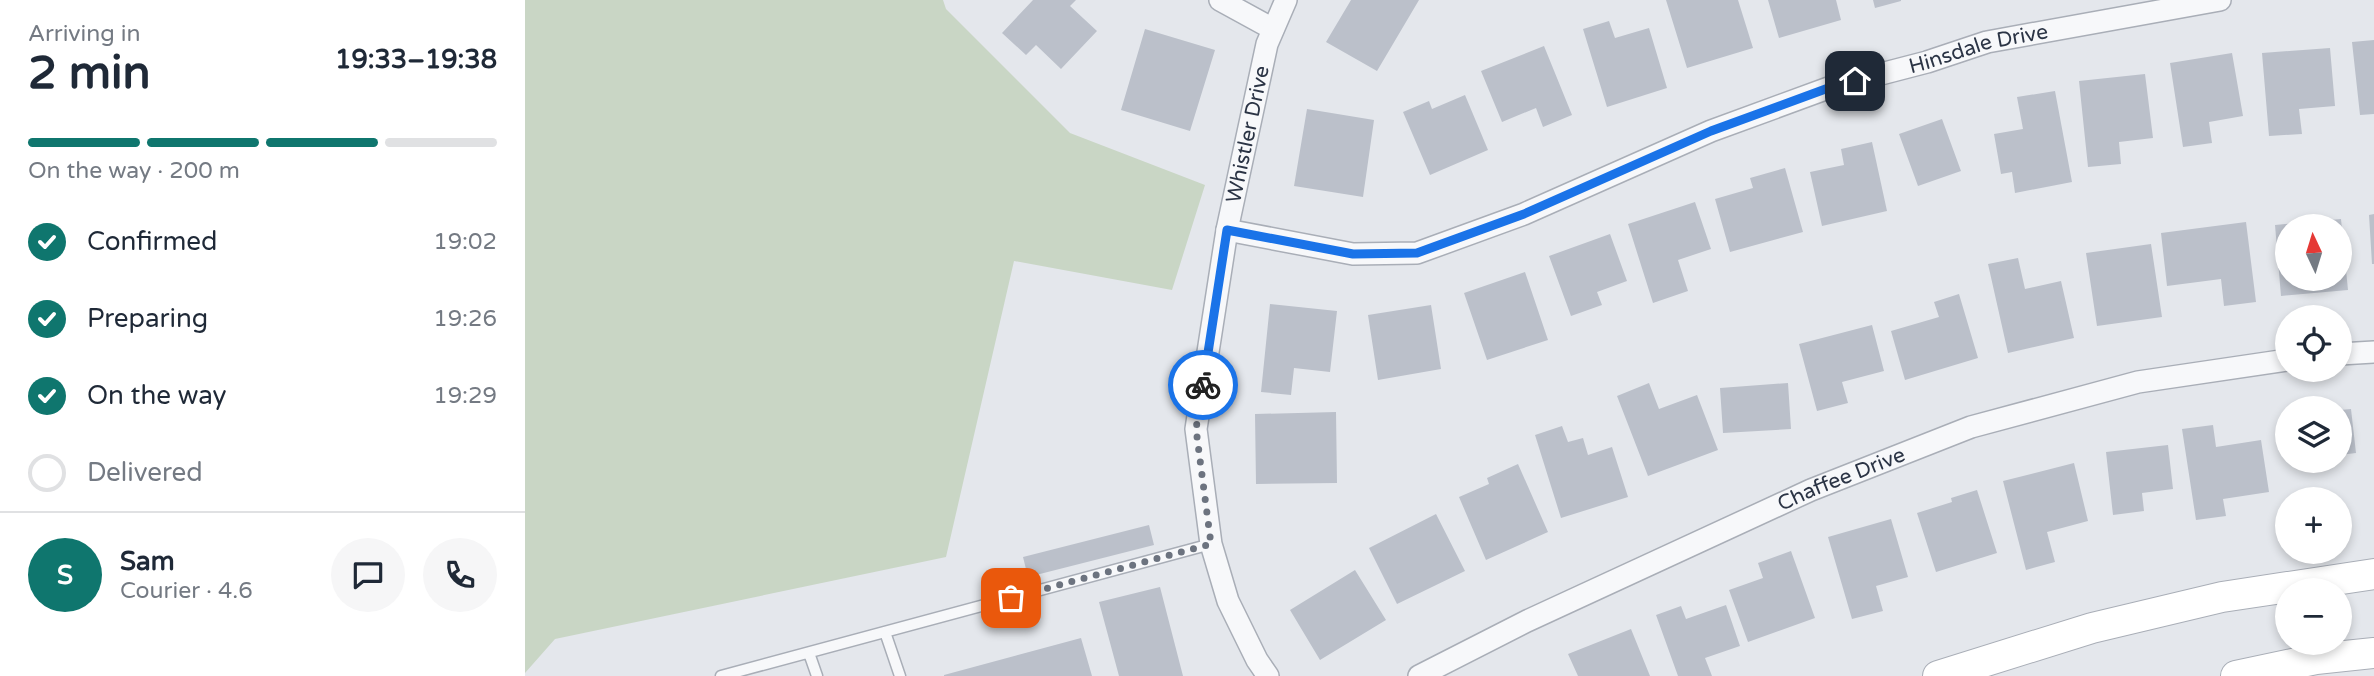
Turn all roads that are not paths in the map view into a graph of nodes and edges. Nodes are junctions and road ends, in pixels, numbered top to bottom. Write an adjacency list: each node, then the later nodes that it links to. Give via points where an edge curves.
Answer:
1 (1220, 0): 4 (street)
2 (1286, 0): 4 (street, Whistler Drive)
3 (2220, 0): 5 (street, Hinsdale Drive, via 1987,42 1831,87 1711,131 1524,214 1417,253 1353,254)
4 (1273, 29): 5 (street, Whistler Drive)
5 (1227, 230): 9 (street, Whistler Drive, via 1196,429)
6 (2374, 352): 7 (street)
7 (2352, 353)
8 (2275, 362): 18 (street, Chaffee Drive, via 2138,382 1971,427 1798,496)
9 (1211, 544): 11 (lane); 17 (street, Whistler Drive, via 1228,601)
10 (2374, 574): 19 (main road, via 2223,597 2092,628)
11 (885, 632): 12 (lane); 16 (lane)
12 (809, 653): 14 (lane); 15 (lane)
13 (2374, 653): 20 (main road, via 2316,659)
14 (720, 676)
15 (817, 676)
16 (899, 676)
17 (1268, 676)
18 (1419, 676)
19 (1938, 676)
20 (2236, 676)

